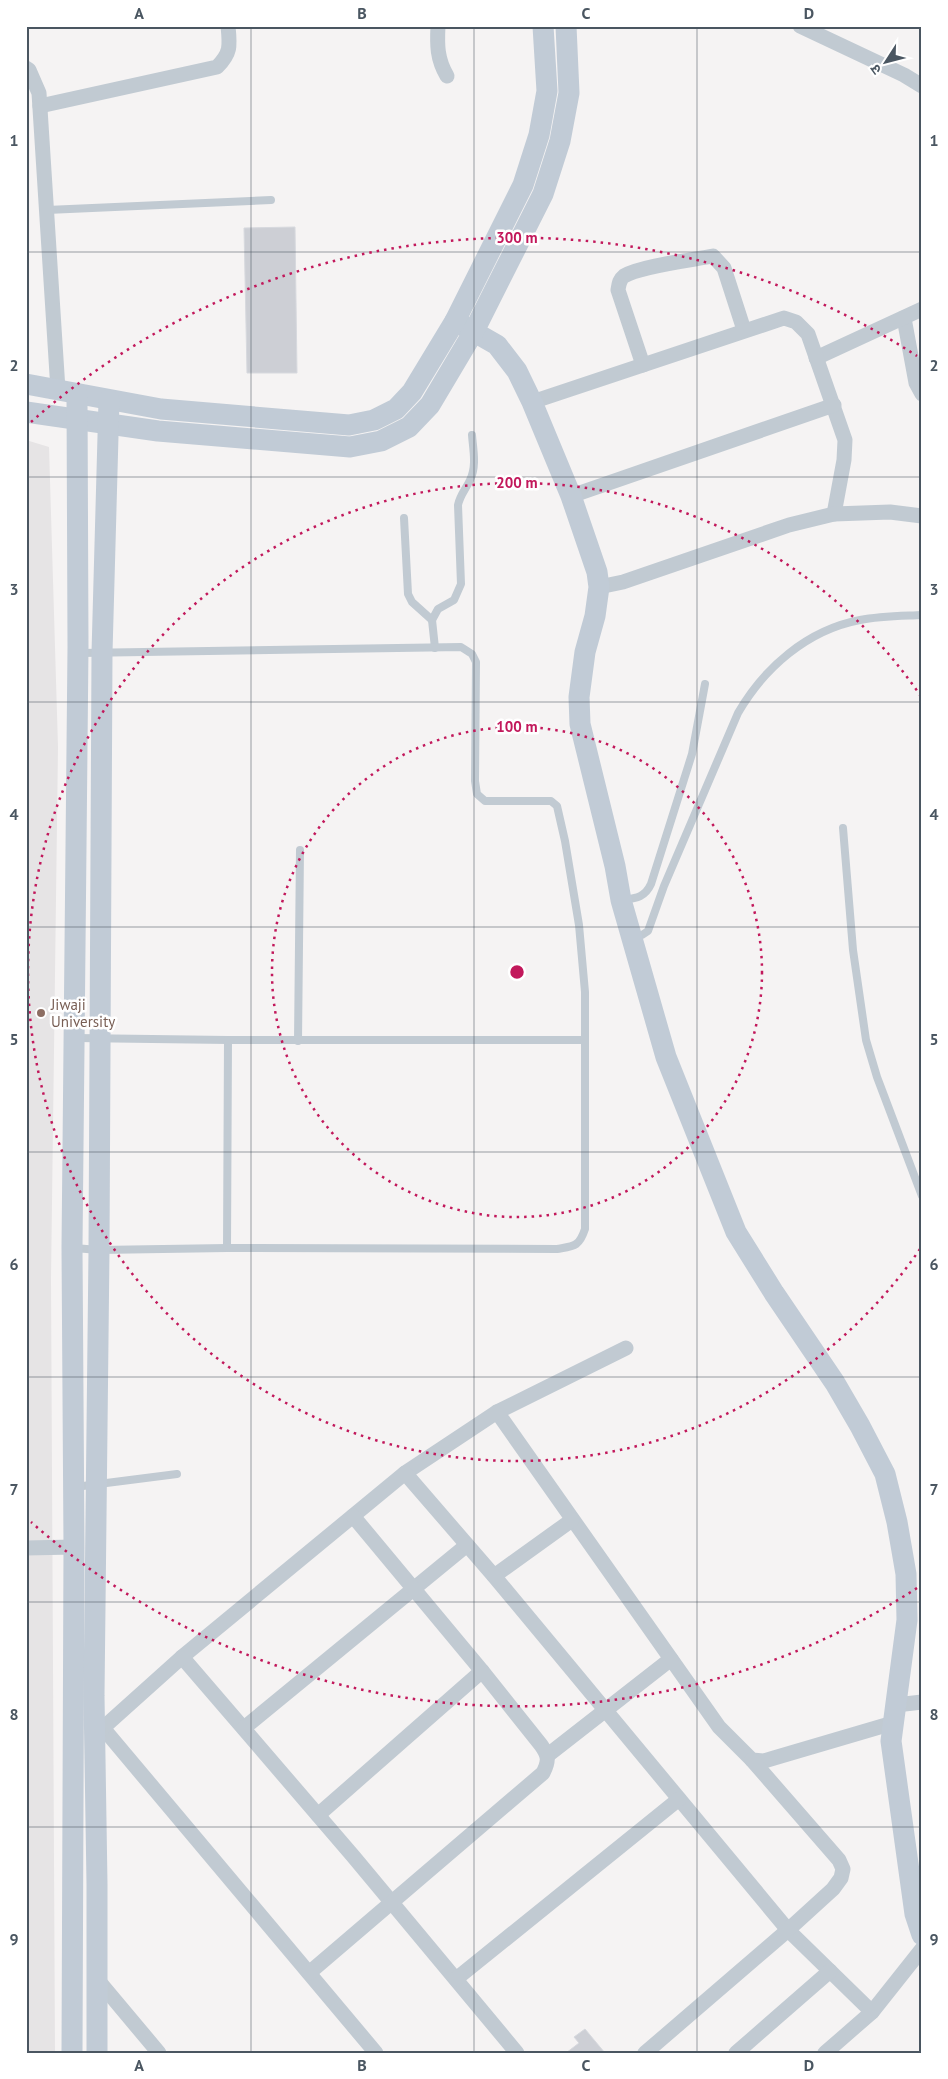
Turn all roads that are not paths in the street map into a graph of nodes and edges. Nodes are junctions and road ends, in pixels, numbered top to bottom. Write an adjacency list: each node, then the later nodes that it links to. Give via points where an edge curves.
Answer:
1 (228, 26): 9 (street, via 230,45 227,57 217,67)
2 (438, 26): 7 (street, via 436,49)
3 (544, 26): 10 (main road, via 547,91)
4 (566, 26): 11 (main road, via 569,93)
5 (800, 26): 8 (street, via 904,74)
6 (26, 68): 9 (street, via 30,70 39,93)
7 (447, 76)
8 (922, 86)
9 (40, 106): 13 (street)
10 (539, 135): 11 (main road); 16 (main road, via 523,185)
11 (560, 140): 18 (main road, via 543,194)
12 (271, 200): 13 (lane)
13 (47, 210): 23 (street)
14 (922, 309): 15 (street)
15 (904, 318): 19 (street); 21 (street)
16 (455, 321): 18 (main road); 25 (main road, via 412,392 396,409 374,420 349,425 161,409)
17 (744, 330): 19 (street, via 784,318 796,322 808,334); 20 (street); 20 (street, via 724,268 712,256 630,274 623,277 618,290)
18 (474, 331): 26 (main road, via 497,345 506,356); 30 (main road, via 430,405 409,427 381,441 350,447)
19 (816, 358): 27 (street)
20 (643, 365): 26 (street)
21 (918, 367): 24 (street, via 916,383)
22 (26, 384): 23 (main road)
23 (68, 392): 25 (main road); 29 (main road)
24 (922, 394)
25 (109, 400): 30 (main road)
26 (532, 402): 32 (main road)
27 (834, 405): 32 (street); 33 (street, via 845,440)
28 (26, 412): 29 (main road)
29 (77, 418): 30 (main road); 40 (main road)
30 (108, 424): 41 (main road)
31 (472, 435): 38 (lane, via 474,466 458,505 460,584 454,600 438,609)
32 (571, 496): 36 (main road)
33 (834, 514): 34 (street, via 890,512); 36 (street, via 789,525 623,582)
34 (922, 516)
35 (404, 518): 38 (lane, via 408,594)
36 (599, 587): 45 (main road, via 585,652 579,697 580,724)
37 (922, 614): 46 (lane, via 860,620 837,627 789,652 764,676 738,713 648,931 642,936)
38 (432, 620): 39 (lane)
39 (435, 648): 41 (lane); 50 (lane, via 460,647 472,654 476,662 477,794 485,801 551,801 557,806 579,926 585,992)
40 (78, 653): 41 (lane); 47 (main road)
41 (102, 653): 48 (main road)
42 (705, 684): 45 (lane, via 692,754 651,884 641,897)
43 (844, 828): 52 (lane, via 853,950 866,1040)
44 (300, 850): 51 (lane)
45 (621, 900): 46 (main road)
46 (632, 937): 74 (main road, via 666,1057 736,1232 835,1383 885,1474 906,1574 907,1620)
47 (73, 1038): 48 (lane); 53 (main road)
48 (100, 1039): 49 (lane); 55 (main road)
49 (228, 1040): 51 (lane); 54 (lane)
50 (584, 1040): 51 (lane); 54 (lane, via 585,1229 581,1240 573,1246 557,1249)
51 (298, 1041)
52 (922, 1196)
53 (72, 1248): 55 (lane); 61 (main road)
54 (227, 1248): 55 (lane)
55 (99, 1250): 60 (main road)
56 (626, 1348): 57 (street)
57 (497, 1412): 58 (street); 63 (street)
58 (405, 1473): 62 (street); 64 (street)
59 (177, 1474): 60 (lane)
60 (96, 1486): 61 (lane); 76 (main road)
61 (74, 1487): 65 (main road)
62 (353, 1516): 68 (street); 69 (street)
63 (572, 1520): 67 (street); 70 (street)
64 (467, 1545): 67 (street); 68 (street)
65 (74, 1547): 66 (street); 90 (main road)
66 (26, 1548)
67 (494, 1576): 73 (street)
68 (414, 1588): 71 (street); 75 (street)
69 (182, 1657): 75 (street); 76 (street)
70 (671, 1659): 73 (street); 78 (street, via 719,1727)
71 (482, 1671): 77 (street); 80 (street)
72 (922, 1702): 74 (street)
73 (606, 1711): 77 (street); 79 (street)
74 (894, 1714): 78 (street, via 774,1758); 83 (main road, via 891,1741 915,1914)
75 (244, 1728): 80 (street)
76 (99, 1732): 86 (street); 87 (main road)
77 (548, 1755): 81 (street, via 543,1773)
78 (752, 1760): 82 (street, via 839,1860 843,1869 833,1889)
79 (679, 1799): 82 (street); 88 (street)
80 (318, 1815): 81 (street)
81 (390, 1901): 86 (street); 88 (street)
82 (788, 1930): 85 (street); 95 (street)
83 (922, 1935)
84 (922, 1949): 89 (street)
85 (830, 1971): 89 (street); 96 (street)
86 (309, 1973): 93 (street)
87 (97, 1979): 91 (main road); 92 (street)
88 (456, 1979): 94 (street)
89 (872, 2012): 97 (street)
90 (72, 2053)
91 (97, 2053)
92 (159, 2053)
93 (376, 2053)
94 (517, 2053)
95 (645, 2053)
96 (736, 2053)
97 (825, 2053)

